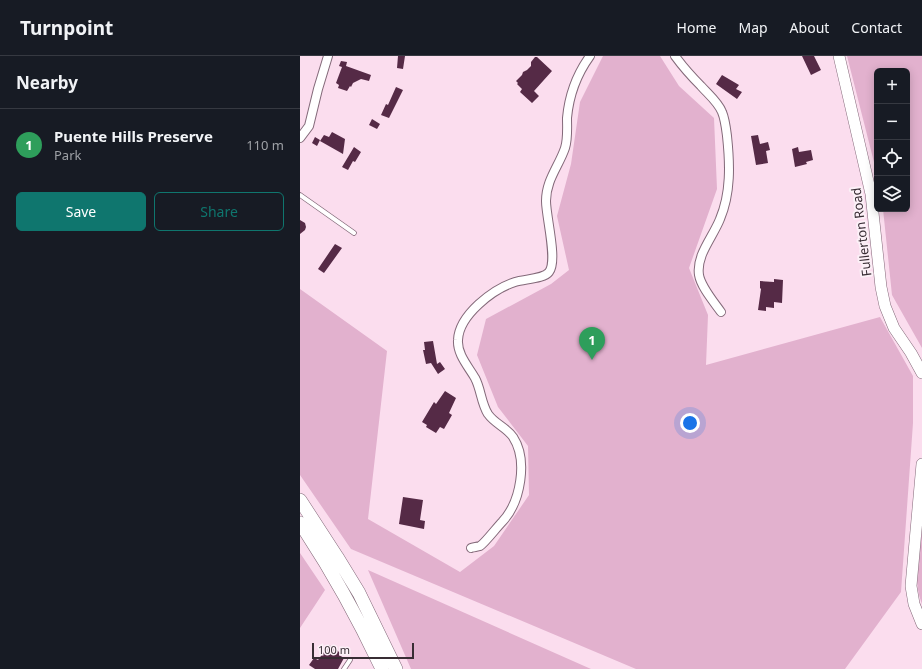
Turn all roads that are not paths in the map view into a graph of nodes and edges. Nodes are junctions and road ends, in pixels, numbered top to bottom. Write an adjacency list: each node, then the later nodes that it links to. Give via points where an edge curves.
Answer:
1 (328, 56): 5 (street, via 309,126)
2 (590, 56): 13 (street, via 580,71 571,94 566,145 546,190 546,211 553,256 551,269 546,275 510,284 488,297 467,316 458,336 460,353 477,381 487,412 512,436 521,464 519,488 508,515 480,546)
3 (675, 56): 8 (street, via 717,103 726,127 728,194 698,269 700,280)
4 (839, 56): 9 (street, Fullerton Road, via 872,194 885,306 894,328)
5 (300, 138)
6 (300, 194): 7 (lane)
7 (354, 233)
8 (721, 312)
9 (922, 373)
10 (922, 464): 14 (street, via 911,586 915,608)
11 (300, 500): 18 (main road, via 359,593)
12 (300, 523): 17 (main road, via 340,586)
13 (471, 548)
14 (922, 624)
15 (350, 660): 16 (lane)
16 (344, 669)
17 (382, 669)
18 (396, 669)

